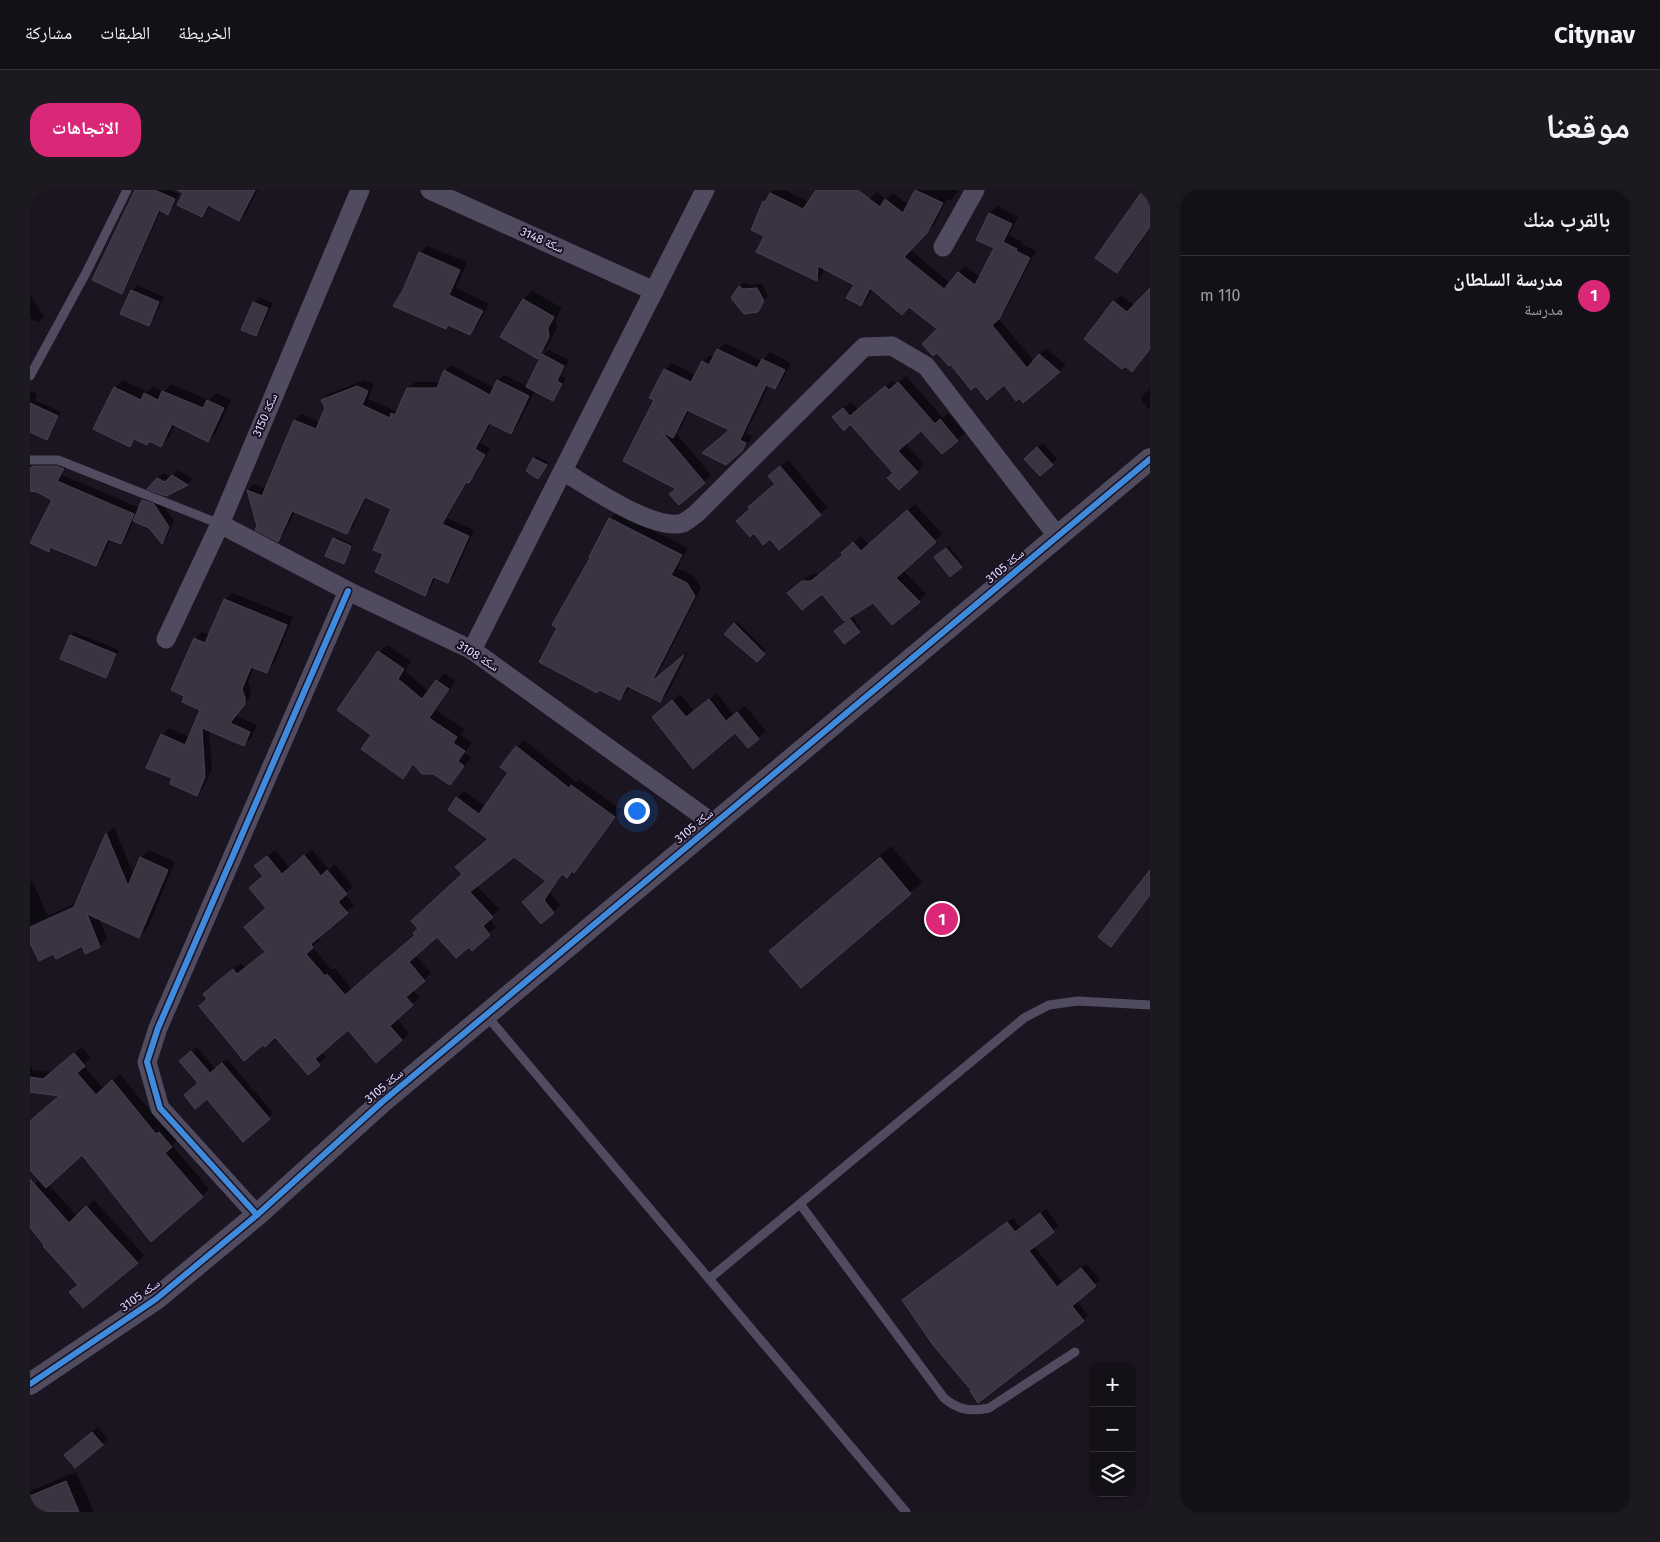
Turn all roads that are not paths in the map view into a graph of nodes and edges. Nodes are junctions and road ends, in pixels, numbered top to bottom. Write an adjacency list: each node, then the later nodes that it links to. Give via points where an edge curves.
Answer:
1 (127, 190): 8 (lane, via 88,271)
2 (360, 190): 12 (street, سكة 3150)
3 (430, 190): 7 (street, سكة 3148)
4 (706, 190): 7 (street)
5 (975, 190): 6 (street)
6 (944, 247)
7 (654, 291): 11 (street)
8 (30, 376)
9 (1150, 459): 13 (street, سكة 3105)
10 (30, 460): 12 (lane, via 58,460)
11 (563, 471): 13 (street, via 640,516 668,524 683,523 696,514 864,347 892,346 926,366); 16 (street)
12 (220, 524): 14 (street, سكة 3108); 15 (street, سكة 3150)
13 (1058, 537): 17 (street, سكة 3105)
14 (348, 591): 16 (street, سكة 3108); 21 (street, via 158,1028 147,1062 160,1108)
15 (166, 639)
16 (472, 650): 17 (street, سكة 3108)
17 (714, 824): 19 (street, سكة 3105)
18 (1150, 1005): 20 (lane, via 1078,1001 1049,1005 1024,1018)
19 (486, 1015): 21 (street, سكة 3105, via 382,1102); 22 (lane)
20 (800, 1204): 22 (lane); 23 (lane, via 952,1405 963,1410 989,1408)
21 (256, 1215): 24 (street, سكه 3105, via 156,1299)
22 (709, 1279): 25 (lane)
23 (1075, 1352)
24 (30, 1384)
25 (906, 1512)

